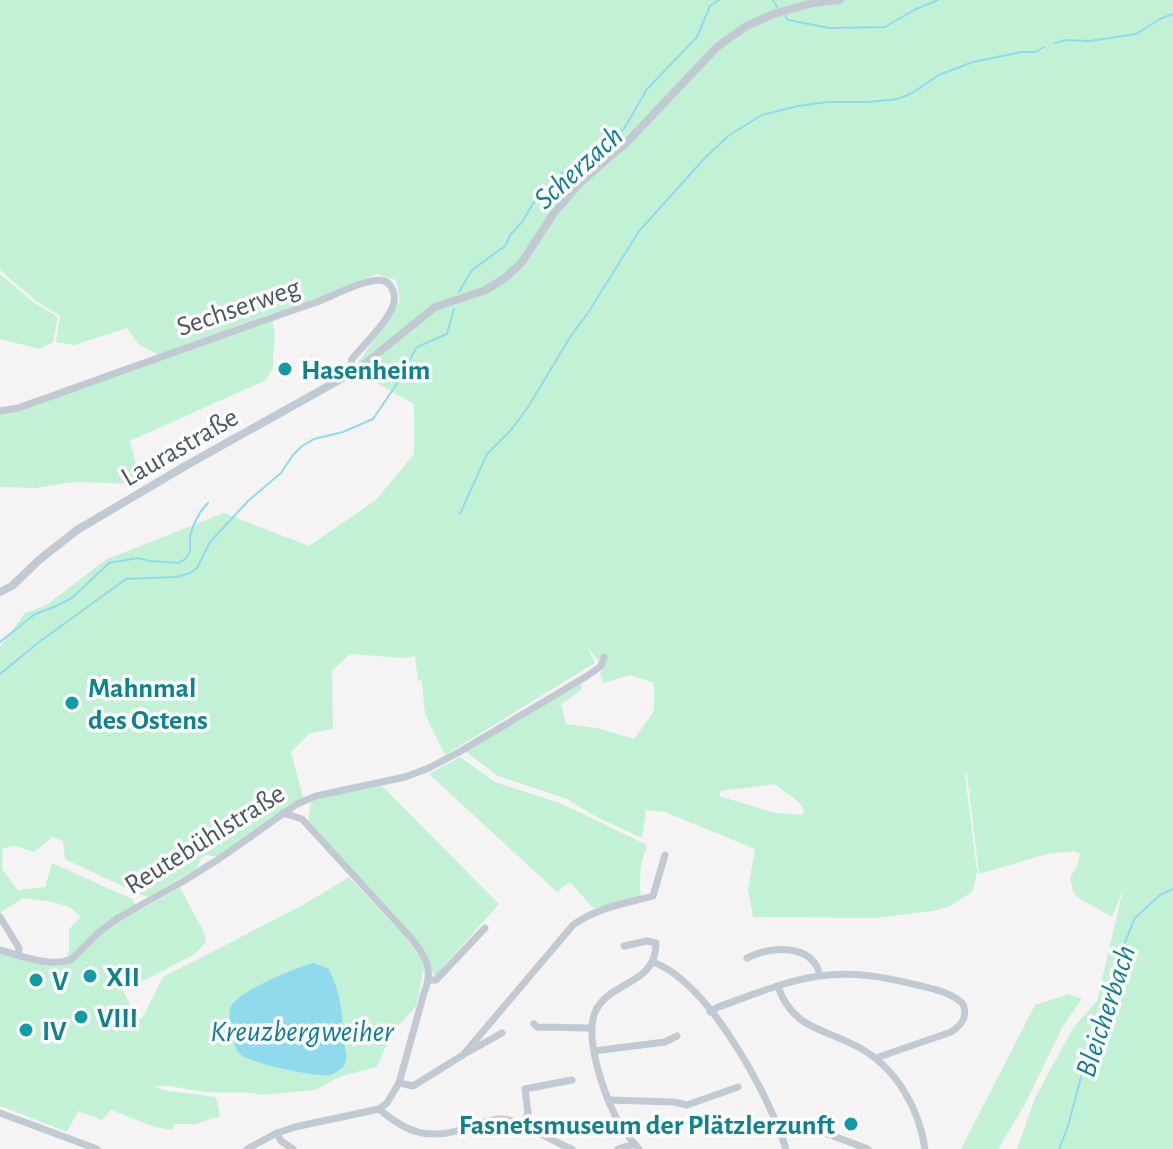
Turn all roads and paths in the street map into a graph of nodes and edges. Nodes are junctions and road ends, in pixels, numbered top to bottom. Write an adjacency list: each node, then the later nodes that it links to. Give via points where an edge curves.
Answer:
1 (840, 0): 2 (street, Laurastraße, via 773,14 725,40 580,183 505,278 435,307)
2 (352, 373): 3 (street, Sechserweg, via 352,359 394,304 392,289 380,279); 4 (street, Laurastraße, via 77,530)
3 (0, 411)
4 (0, 592)
5 (604, 657): 6 (street, Reutebühlstraße, via 587,676 445,760 405,777)
6 (308, 799): 7 (street, Reutebühlstraße); 8 (street)
7 (283, 813): 8 (street); 14 (street, Reutebühlstraße, via 219,859 118,918 72,959 51,962)
8 (302, 819): 18 (street, via 411,938 424,956)
9 (665, 855): 26 (street, via 653,896 599,910 573,925)
10 (0, 917): 14 (street)
11 (485, 928): 18 (street, via 436,980)
12 (624, 946): 16 (street, via 656,943)
13 (0, 950): 14 (street, Reutebühlstraße)
14 (18, 955)
15 (747, 958): 17 (street, via 790,949 811,958)
16 (653, 962): 20 (street, via 687,983); 22 (street, via 605,998)
17 (820, 975): 19 (street); 27 (street, via 869,975 952,995 963,1004 962,1023 951,1032)
18 (429, 980): 29 (street)
19 (778, 987): 20 (street); 27 (street, via 791,1012 806,1024)
20 (710, 1012): 35 (street, via 754,1074)
21 (534, 1024): 22 (street)
22 (592, 1028): 25 (street)
23 (502, 1033): 26 (street)
24 (677, 1036): 25 (street)
25 (594, 1051): 31 (street)
26 (463, 1055): 29 (street, via 413,1086)
27 (876, 1058): 45 (street, via 904,1091)
28 (572, 1080): 34 (street, via 525,1089 528,1113)
29 (399, 1083): 32 (street)
30 (738, 1087): 31 (street, via 687,1105)
31 (608, 1100): 37 (street)
32 (379, 1109): 34 (street, via 402,1126 428,1135 492,1120); 36 (street)
33 (0, 1113): 38 (street)
34 (523, 1125): 41 (street)
35 (779, 1128): 43 (street); 44 (street, via 801,1124)
36 (277, 1133): 39 (street); 40 (street)
37 (637, 1147): 42 (street)
38 (97, 1149)
39 (247, 1149)
40 (293, 1149)
41 (572, 1149)
42 (618, 1149)
43 (786, 1149)
44 (868, 1149)
45 (925, 1149)

